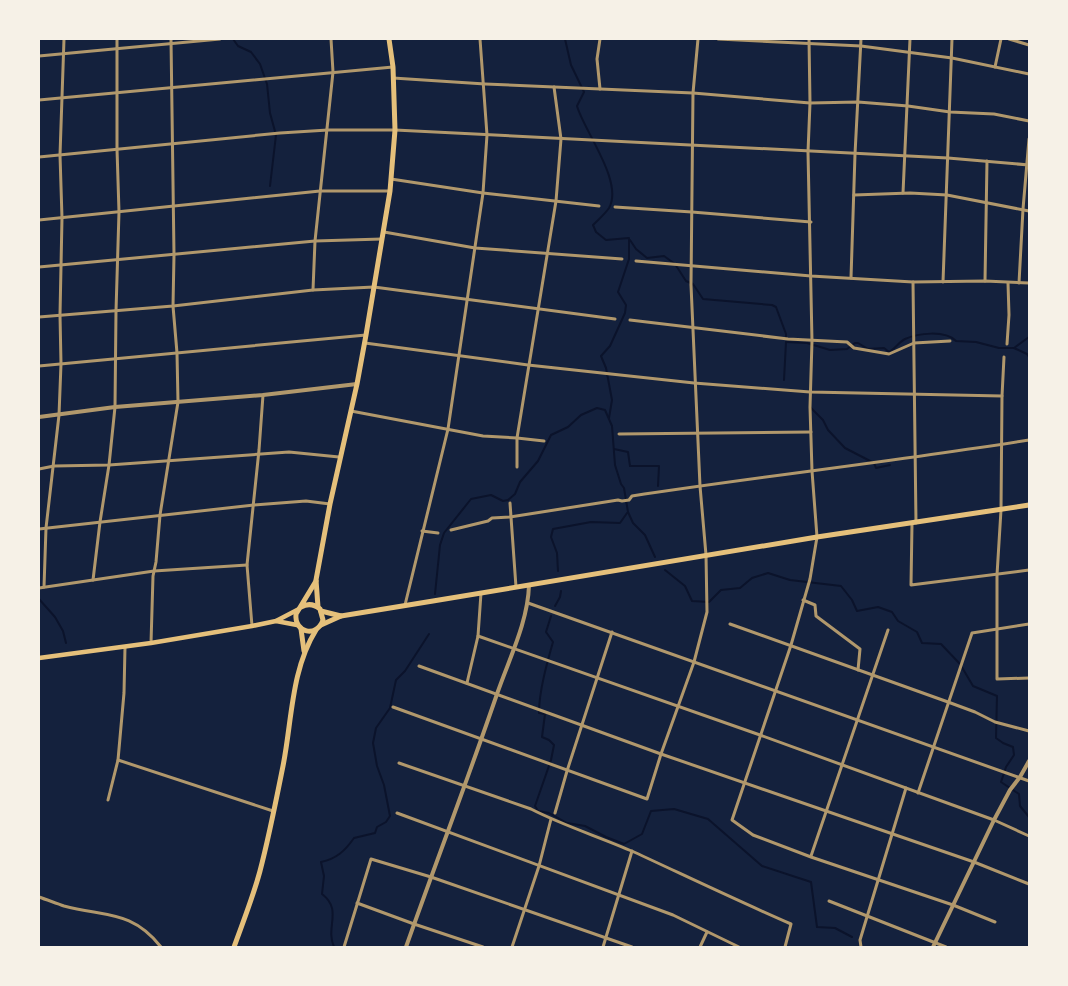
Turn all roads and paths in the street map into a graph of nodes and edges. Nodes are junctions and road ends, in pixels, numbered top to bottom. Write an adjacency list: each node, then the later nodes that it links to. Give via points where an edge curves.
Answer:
1 (64, 39): 22 (street)
2 (117, 39): 20 (street)
3 (171, 39): 17 (street)
4 (220, 39): 17 (street)
5 (331, 39): 27 (street)
6 (389, 39): 25 (highway)
7 (480, 39): 30 (street)
8 (600, 39): 33 (street)
9 (698, 39): 34 (street)
10 (718, 39): 16 (street)
11 (861, 39): 19 (street)
12 (910, 39): 21 (street)
13 (952, 39): 24 (street)
14 (1001, 39): 26 (street)
15 (1009, 39): 18 (street)
16 (809, 41): 19 (street); 39 (street)
17 (171, 44): 20 (street); 32 (street)
18 (1029, 45)
19 (861, 46): 21 (street); 38 (street)
20 (117, 49): 22 (street); 35 (street)
21 (910, 52): 24 (street); 40 (street)
22 (64, 54): 23 (street); 36 (street)
23 (39, 56)
24 (952, 58): 26 (street); 41 (street)
25 (393, 67): 27 (street); 29 (highway)
26 (995, 67): 28 (street)
27 (333, 72): 32 (street); 43 (street)
28 (1029, 74)
29 (393, 78): 30 (street); 44 (highway)
30 (485, 84): 31 (street); 45 (street)
31 (554, 87): 33 (street); 46 (street)
32 (171, 89): 35 (street); 48 (street)
33 (600, 89): 34 (street)
34 (694, 93): 39 (street); 49 (street)
35 (117, 94): 36 (street); 50 (street)
36 (62, 97): 37 (street); 53 (street)
37 (39, 100)
38 (858, 102): 39 (street); 40 (street); 52 (street)
39 (810, 103): 51 (street)
40 (908, 106): 41 (street); 54 (street)
41 (950, 112): 42 (street, via 994,114); 56 (street)
42 (1029, 121)
43 (328, 130): 44 (street); 48 (street); 60 (street)
44 (395, 130): 45 (street); 59 (highway)
45 (487, 135): 46 (street); 62 (street)
46 (562, 139): 49 (street); 66 (street)
47 (1029, 139): 58 (street)
48 (172, 145): 50 (street); 68 (street)
49 (693, 146): 51 (street); 74 (street)
50 (116, 149): 53 (street); 73 (street)
51 (808, 152): 52 (street); 77 (street)
52 (855, 154): 54 (street); 64 (street)
53 (60, 155): 55 (street); 75 (street)
54 (906, 156): 56 (street); 63 (street)
55 (39, 157)
56 (948, 158): 57 (street); 65 (street)
57 (987, 161): 58 (street); 67 (street)
58 (1028, 165): 71 (street)
59 (391, 179): 61 (highway); 62 (street)
60 (320, 191): 61 (street); 68 (street); 80 (street)
61 (390, 191): 78 (highway)
62 (483, 193): 66 (street); 81 (street)
63 (903, 193): 64 (street); 65 (street)
64 (854, 195): 91 (street)
65 (947, 195): 67 (street); 93 (street)
66 (556, 201): 69 (street); 83 (street)
67 (985, 203): 71 (street); 94 (street)
68 (172, 206): 73 (street); 82 (street)
69 (599, 206)
70 (615, 207): 74 (street)
71 (1023, 210): 72 (street); 96 (street)
72 (1029, 211)
73 (119, 212): 75 (street); 85 (street)
74 (692, 212): 77 (street); 88 (street)
75 (62, 218): 76 (street); 87 (street)
76 (39, 220)
77 (811, 222): 90 (street)
78 (384, 232): 79 (highway); 81 (street)
79 (382, 239): 80 (street); 98 (highway)
80 (315, 241): 82 (street); 99 (street)
81 (475, 248): 83 (street); 100 (street)
82 (174, 255): 85 (street); 101 (street)
83 (547, 255): 84 (street); 102 (street)
84 (622, 259)
85 (117, 261): 87 (street); 103 (street)
86 (636, 261): 88 (street)
87 (62, 264): 89 (street); 104 (street)
88 (691, 266): 90 (street); 108 (street)
89 (39, 267)
90 (811, 276): 91 (street); 113 (street)
91 (851, 278): 92 (street)
92 (913, 282): 93 (street); 110 (street)
93 (943, 282): 94 (street)
94 (985, 282): 95 (street)
95 (1008, 283): 96 (street); 114 (street)
96 (1019, 283): 97 (street)
97 (1029, 284)
98 (374, 287): 99 (street); 100 (street); 109 (highway)
99 (313, 290): 101 (street)
100 (468, 299): 102 (street); 116 (street)
101 (172, 306): 103 (street); 115 (street)
102 (539, 308): 106 (street); 120 (street)
103 (116, 311): 104 (street); 118 (street)
104 (60, 315): 105 (street); 119 (street)
105 (39, 317)
106 (615, 318)
107 (630, 320): 108 (street)
108 (692, 328): 113 (street); 122 (street)
109 (366, 335): 112 (highway); 115 (street)
110 (914, 341): 111 (street); 113 (street, via 889,354 854,348 847,342); 126 (street)
111 (950, 341)
112 (364, 343): 116 (street); 123 (highway)
113 (812, 344): 124 (street)
114 (1006, 344)
115 (177, 353): 118 (street); 128 (street)
116 (458, 356): 120 (street); 133 (street)
117 (1004, 357): 127 (street)
118 (116, 359): 119 (street); 129 (street)
119 (61, 364): 121 (street); 131 (street)
120 (528, 365): 122 (street); 137 (street)
121 (39, 366)
122 (694, 383): 124 (street); 136 (street)
123 (357, 384): 125 (street); 130 (highway)
124 (810, 392): 126 (street); 134 (street)
125 (262, 395): 128 (street); 141 (street)
126 (915, 395): 127 (street); 143 (street)
127 (1002, 396): 140 (street)
128 (178, 402): 129 (street); 144 (street)
129 (115, 407): 131 (street); 145 (street)
130 (351, 410): 133 (street); 142 (highway)
131 (59, 415): 132 (street); 146 (street)
132 (39, 417)
133 (448, 429): 137 (street); 163 (street)
134 (811, 432): 136 (street); 149 (street)
135 (619, 434): 136 (street)
136 (698, 434): 150 (street)
137 (517, 438): 139 (street); 147 (street)
138 (1029, 440): 140 (street)
139 (544, 441)
140 (1001, 445): 143 (street); 155 (street)
141 (258, 454): 142 (street, via 289,452); 144 (street); 152 (street)
142 (339, 457): 153 (highway)
143 (916, 457): 149 (street); 159 (street)
144 (168, 461): 145 (street); 156 (street)
145 (109, 465): 146 (street); 158 (street)
146 (54, 466): 148 (street); 160 (street)
147 (517, 467)
148 (39, 469)
149 (812, 470): 150 (street); 165 (street)
150 (700, 486): 157 (street); 166 (street)
151 (510, 503): 157 (street)
152 (254, 504): 153 (street, via 306,501); 156 (street); 167 (street)
153 (330, 504): 172 (highway)
154 (1029, 505): 155 (highway)
155 (1002, 510): 159 (highway); 170 (street)
156 (160, 515): 158 (street); 169 (street)
157 (510, 517): 162 (street, via 492,518 488,522); 175 (street)
158 (100, 522): 160 (street); 171 (street)
159 (914, 523): 165 (highway); 170 (street, via 911,585)
160 (46, 528): 161 (street); 174 (street)
161 (39, 529)
162 (451, 530)
163 (422, 531): 164 (street); 180 (street)
164 (438, 533)
165 (817, 537): 166 (highway); 178 (street)
166 (706, 555): 173 (highway); 201 (street, via 707,612)
167 (246, 564): 169 (street); 188 (street)
168 (1029, 570): 170 (street)
169 (154, 572): 171 (street); 195 (street)
170 (997, 575): 190 (street)
171 (93, 580): 174 (street)
172 (316, 580): 181 (highway); 182 (highway)
173 (529, 585): 175 (highway); 179 (street)
174 (44, 587): 176 (street)
175 (516, 587): 177 (highway)
176 (39, 588)
177 (482, 593): 180 (highway); 194 (street)
178 (804, 600): 196 (street); 203 (street, via 815,605 816,616 860,649)
179 (528, 603): 193 (street); 198 (street)
180 (405, 606): 183 (highway)
181 (300, 608): 182 (highway, via 309,604); 184 (main road); 189 (highway, via 296,620)
182 (320, 609): 183 (highway); 187 (highway)
183 (341, 616): 187 (highway)
184 (276, 621): 188 (main road); 189 (main road)
185 (730, 624): 196 (street)
186 (1029, 624): 190 (street)
187 (322, 625): 191 (highway)
188 (252, 626): 195 (main road)
189 (299, 627): 191 (highway, via 306,631); 199 (highway)
190 (998, 629): 206 (street, via 997,679); 210 (street, via 972,633)
191 (316, 630): 199 (highway)
192 (888, 630): 204 (street)
193 (612, 632): 201 (street); 205 (street)
194 (478, 636): 198 (street); 207 (street)
195 (151, 643): 197 (main road)
196 (791, 644): 203 (street); 208 (street)
197 (125, 646): 200 (main road); 220 (street)
198 (514, 648): 205 (street); 209 (street)
199 (304, 654): 232 (highway, via 296,677)
200 (39, 658)
201 (694, 662): 208 (street); 212 (street)
202 (419, 666): 207 (street)
203 (858, 670): 204 (street)
204 (872, 675): 210 (street); 213 (street)
205 (598, 678): 212 (street); 214 (street)
206 (1029, 678)
207 (466, 683): 209 (street)
208 (776, 690): 213 (street); 216 (street)
209 (497, 694): 214 (street); 217 (street)
210 (948, 702): 215 (street, via 995,722); 218 (street)
211 (393, 707): 217 (street)
212 (678, 707): 216 (street); 219 (street)
213 (857, 720): 218 (street); 223 (street)
214 (582, 724): 219 (street); 224 (street)
215 (1029, 731)
216 (760, 735): 223 (street); 227 (street)
217 (482, 740): 224 (street); 228 (street)
218 (934, 748): 225 (street); 230 (street)
219 (661, 754): 224 (street, via 647,799); 227 (street)
220 (118, 760): 231 (street); 232 (street)
221 (1029, 761): 225 (street)
222 (399, 763): 228 (street)
223 (842, 766): 229 (street); 233 (street)
224 (567, 771): 235 (street)
225 (1020, 777): 226 (street); 237 (street)
226 (1029, 781)
227 (744, 782): 233 (street); 242 (street, via 732,820 753,835)
228 (465, 786): 236 (street, via 531,809); 238 (street)
229 (906, 788): 230 (street); 239 (street)
230 (918, 793): 237 (street)
231 (108, 800)
232 (273, 811): 261 (highway, via 252,899)
233 (827, 812): 239 (street); 242 (street)
234 (397, 813): 238 (street)
235 (555, 813)
236 (551, 820): 241 (street); 244 (street)
237 (994, 820): 240 (street); 243 (street)
238 (448, 832): 244 (street); 245 (street)
239 (891, 833): 243 (street); 246 (street)
240 (1029, 836)
241 (632, 851): 248 (street); 270 (street, via 791,924)
242 (811, 857): 246 (street)
243 (974, 862): 247 (street); 252 (street)
244 (539, 866): 248 (street); 253 (street)
245 (430, 877): 251 (street, via 371,859); 253 (street); 256 (street)
246 (878, 879): 252 (street); 254 (street)
247 (1029, 884)
248 (619, 894): 257 (street); 258 (street)
249 (39, 897): 260 (street, via 64,906 125,918 146,931)
250 (829, 901): 254 (street)
251 (357, 903): 256 (street); 262 (street)
252 (953, 905): 255 (street); 259 (street)
253 (525, 910): 258 (street); 265 (street)
254 (867, 917): 259 (street); 271 (street)
255 (996, 922)
256 (414, 924): 263 (street); 264 (street)
257 (707, 932): 268 (street); 269 (street)
258 (606, 939): 266 (street); 267 (street)
259 (933, 945): 272 (street)
260 (162, 947)
261 (234, 947)
262 (344, 947)
263 (406, 947)
264 (483, 947)
265 (512, 947)
266 (603, 947)
267 (632, 947)
268 (700, 947)
269 (739, 947)
270 (785, 947)
271 (861, 947)
272 (946, 947)

